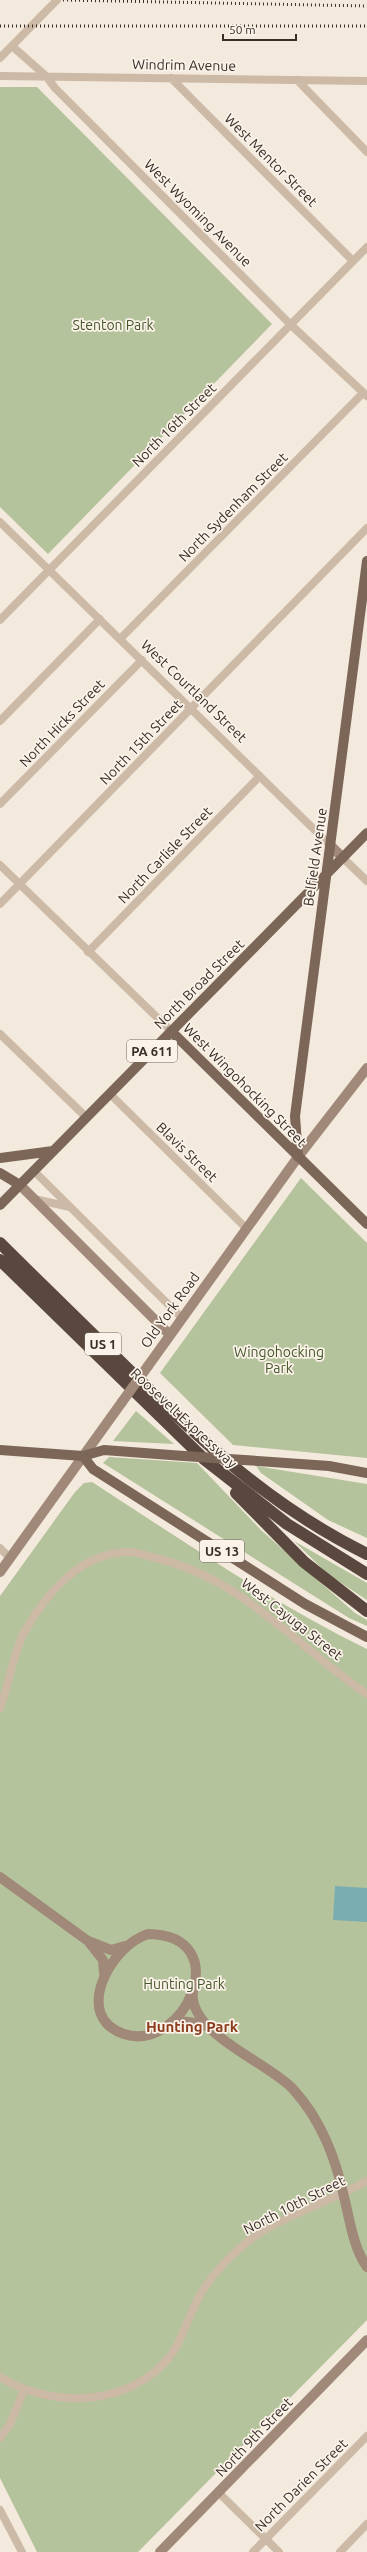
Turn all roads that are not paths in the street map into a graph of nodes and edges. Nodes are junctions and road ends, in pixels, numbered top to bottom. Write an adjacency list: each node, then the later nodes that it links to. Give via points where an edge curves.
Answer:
1 (57, 0): 2 (street)
2 (12, 46): 3 (street); 5 (street, West Wyoming Avenue)
3 (0, 58)
4 (0, 76): 5 (street, Windrim Avenue)
5 (46, 76): 6 (street, Windrim Avenue); 12 (street, West Wyoming Avenue, via 55,88)
6 (171, 78): 7 (street, Windrim Avenue); 11 (street, West Mentor Street)
7 (297, 80): 8 (street, Windrim Avenue); 9 (street)
8 (367, 81)
9 (367, 152)
10 (367, 247): 11 (street, North 16th Street)
11 (353, 261): 12 (street, North 16th Street)
12 (291, 325): 13 (street, West Wyoming Avenue); 17 (street, North 16th Street)
13 (365, 395): 20 (street, North Sydenham Street)
14 (0, 522): 17 (street, West Courtland Street)
15 (367, 528): 22 (street, North 15th Street)
16 (367, 561): 27 (main road, Belfield Avenue)
17 (50, 569): 18 (street, West Courtland Street); 19 (street, North 16th Street)
18 (100, 619): 20 (street, West Courtland Street); 23 (street)
19 (0, 620)
20 (120, 639): 21 (street, West Courtland Street)
21 (142, 660): 22 (street, West Courtland Street); 25 (street, North Hicks Street)
22 (192, 709): 24 (street, West Courtland Street); 32 (street, North 15th Street)
23 (0, 721)
24 (260, 776): 27 (street, West Courtland Street); 34 (street, North Carlisle Street)
25 (0, 804)
26 (367, 833): 28 (main road, North Broad Street / PA 611)
27 (331, 846): 28 (street, West Courtland Street); 30 (main road, Belfield Avenue)
28 (343, 858): 30 (main road, North Broad Street / PA 611); 31 (street, West Courtland Street)
29 (0, 865): 32 (street, West Wingohocking Street)
30 (327, 873): 35 (main road, North Broad Street / PA 611); 41 (main road, Belfield Avenue, via 295,1116)
31 (367, 881)
32 (20, 884): 33 (street, North 15th Street); 34 (street, West Wingohocking Street)
33 (0, 904)
34 (88, 952): 35 (street, West Wingohocking Street)
35 (171, 1032): 38 (main road, North Broad Street / PA 611); 41 (main road, West Wingohocking Street)
36 (0, 1034): 39 (street)
37 (367, 1068): 41 (street, Old York Road)
38 (110, 1094): 39 (main road, North Broad Street / PA 611); 50 (street, Blavis Street)
39 (86, 1118): 40 (main road, North Broad Street / PA 611)
40 (53, 1151): 42 (main road); 43 (main road, North Broad Street / PA 611)
41 (298, 1157): 49 (main road, West Wingohocking Street); 50 (street, Old York Road)
42 (0, 1158)
43 (34, 1171): 45 (main road, North Broad Street / PA 611); 48 (street)
44 (0, 1173): 45 (main road)
45 (20, 1185): 46 (street); 47 (main road, North Broad Street / PA 611)
46 (34, 1199): 48 (street); 54 (street)
47 (0, 1205)
48 (71, 1208): 53 (street)
49 (366, 1221)
50 (247, 1229): 53 (street, Old York Road)
51 (0, 1243): 60 (highway, Roosevelt Expressway / US 1, via 186,1425 239,1473 293,1512)
52 (0, 1260): 57 (highway, Roosevelt Expressway / US 1)
53 (182, 1318): 54 (street, Old York Road)
54 (170, 1334): 56 (street, Old York Road, bridge)
55 (0, 1450): 56 (main road)
56 (83, 1456): 58 (main road, bridge, via 104,1450 323,1466); 61 (street, Old York Road); 65 (main road, US 13, via 93,1469 305,1604)
57 (204, 1459): 63 (highway, Roosevelt Expressway / US 1, via 287,1524); 64 (highway, US 1, via 284,1543 327,1582)
58 (367, 1472)
59 (0, 1548): 61 (street)
60 (367, 1554)
61 (10, 1558): 62 (street, Old York Road)
62 (0, 1572)
63 (367, 1574)
64 (367, 1611)
65 (367, 1637)
66 (367, 1694): 67 (street, West Cayuga Street, via 236,1592 174,1562 129,1552 104,1555 63,1580 44,1599 22,1635)
67 (0, 1708)
68 (0, 1877): 69 (street)
69 (88, 1941): 70 (street, via 111,1950); 71 (street, via 103,1960)
70 (126, 1946): 71 (street, via 115,1957); 72 (street, via 148,1934 172,1937 181,1941 192,1956 196,1967)
71 (104, 1977): 74 (street, via 100,1988 101,2009 103,2019 109,2026 129,2036 141,2037 150,2037)
72 (193, 1990): 73 (street, via 193,2003); 74 (street, via 182,2010)
73 (206, 2026): 74 (street, via 181,2021); 76 (street, via 292,2088 320,2126 331,2148)
74 (168, 2027)
75 (367, 2181): 76 (street, North 10th Street)
76 (344, 2194): 77 (street, via 352,2231); 80 (street, North 10th Street, via 269,2229 242,2246 220,2267 206,2286 171,2355 154,2372 132,2385 92,2399 43,2395)
77 (367, 2267)
78 (367, 2340): 83 (street, North 9th Street)
79 (0, 2377): 80 (street)
80 (24, 2390): 82 (street, via 10,2424)
81 (367, 2436): 86 (street, North Darien Street)
82 (0, 2438)
83 (219, 2493): 86 (street); 88 (street, North 9th Street)
84 (0, 2510): 87 (street)
85 (367, 2524): 91 (street)
86 (266, 2539): 89 (street, North Darien Street); 90 (street)
87 (22, 2552)
88 (160, 2552)
89 (253, 2552)
90 (279, 2552)
91 (340, 2552)

